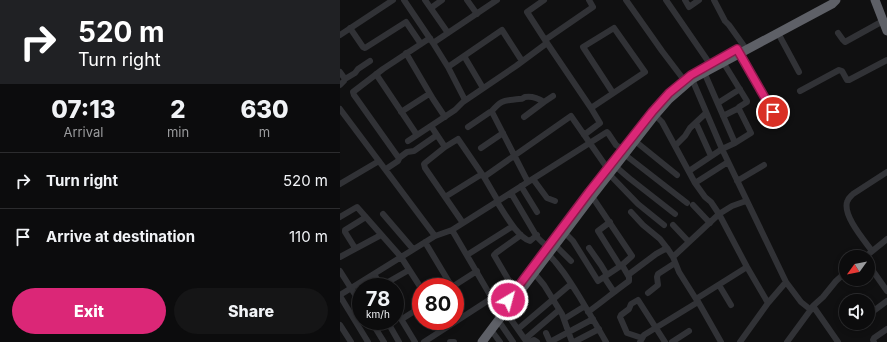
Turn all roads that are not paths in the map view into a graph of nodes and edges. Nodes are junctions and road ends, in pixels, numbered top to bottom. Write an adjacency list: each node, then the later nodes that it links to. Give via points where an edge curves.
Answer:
1 (393, 0): 20 (street)
2 (404, 0): 26 (street)
3 (425, 0): 17 (street)
4 (442, 0): 17 (street)
5 (467, 0): 18 (street)
6 (497, 0): 18 (street)
7 (544, 0): 27 (street, via 527,12)
8 (589, 0): 27 (street, via 593,7)
9 (626, 0): 43 (street, via 662,51)
10 (666, 0): 36 (street)
11 (684, 0): 12 (street, via 689,7)
12 (699, 0)
13 (714, 0): 29 (street)
14 (831, 0): 29 (highway)
15 (836, 0): 23 (highway)
16 (875, 0): 19 (highway)
17 (431, 8): 22 (street)
18 (476, 14): 22 (street)
19 (883, 22): 21 (highway); 24 (street, via 845,42)
20 (350, 28): 25 (street); 28 (street, via 365,48 406,22)
21 (887, 31)
22 (448, 33): 26 (street)
23 (778, 33): 29 (highway); 40 (street)
24 (838, 33)
25 (340, 35)
26 (432, 40): 28 (street); 37 (street)
27 (546, 41): 34 (street); 54 (street)
28 (421, 44): 30 (street)
29 (740, 50): 35 (highway); 36 (highway); 59 (street)
30 (406, 54): 41 (street); 49 (street)
31 (464, 56): 34 (street, via 502,30); 37 (street); 45 (street)
32 (887, 60): 47 (street, via 849,80 839,70)
33 (370, 61): 42 (street)
34 (522, 61): 45 (street)
35 (723, 62): 39 (highway); 46 (street)
36 (710, 64): 43 (highway, via 691,75)
37 (448, 68): 51 (street)
38 (340, 72): 42 (street)
39 (704, 72): 43 (highway); 53 (street)
40 (799, 72)
41 (376, 74): 57 (street); 83 (street, via 353,93)
42 (345, 79): 44 (street)
43 (688, 80): 60 (highway, via 669,93); 61 (street)
44 (340, 85)
45 (483, 88): 51 (street)
46 (740, 89): 53 (street); 55 (street, via 747,102)
47 (800, 91)
48 (613, 93): 48 (street, via 645,72 614,28 583,47); 54 (street)
49 (429, 94): 57 (street); 63 (street)
50 (553, 96): 52 (street)
51 (466, 100): 63 (street)
52 (544, 102): 58 (street, via 529,97 508,100); 64 (street)
53 (718, 103): 62 (street)
54 (591, 108): 71 (street, via 600,123)
55 (739, 108): 62 (street); 75 (street, via 751,133)
56 (340, 109): 84 (street)
57 (401, 112): 69 (street)
58 (491, 112): 67 (street); 68 (street)
59 (773, 112)
60 (653, 113): 73 (highway); 76 (street, via 662,122); 80 (highway)
61 (706, 113): 65 (street); 79 (street)
62 (723, 116): 75 (street)
63 (445, 117): 66 (street)
64 (524, 117)
65 (696, 123): 76 (street); 82 (street)
66 (431, 126): 69 (street); 70 (street)
67 (468, 127)
68 (503, 133): 78 (street); 81 (street)
69 (417, 135): 72 (street)
70 (437, 135): 77 (street); 83 (street)
71 (584, 135): 74 (street); 81 (street, via 571,116)
72 (408, 141)
73 (635, 141): 80 (highway); 92 (street)
74 (590, 142): 80 (street, via 608,132); 88 (street); 93 (street)
75 (735, 142): 79 (street)
76 (675, 146): 89 (street)
77 (445, 148): 91 (street, via 459,140); 100 (street, via 424,164)
78 (481, 148)
79 (722, 149): 82 (street); 85 (street)
80 (623, 151): 88 (highway); 113 (street)
81 (514, 155): 91 (street); 93 (street)
82 (711, 156): 89 (street)
83 (399, 158): 87 (street)
84 (379, 161): 87 (street); 95 (street)
85 (728, 162): 94 (street); 96 (street)
86 (764, 165): 94 (street)
87 (386, 169): 122 (street)
88 (610, 170): 99 (highway); 107 (street, via 630,178); 114 (street, via 638,204)
89 (689, 171): 96 (street)
90 (887, 172): 131 (street, via 853,194 847,203 853,223)
91 (483, 175): 100 (street); 101 (street)
92 (677, 175)
93 (531, 180): 97 (street); 102 (street, via 547,198)
94 (737, 181): 103 (street)
95 (341, 182)
96 (695, 183): 108 (street)
97 (521, 186): 98 (street); 104 (street)
98 (511, 193): 101 (street); 121 (street)
99 (591, 194): 111 (street); 118 (highway)
100 (445, 197): 112 (street)
101 (498, 201): 112 (street); 116 (street)
102 (555, 201)
103 (746, 201): 108 (street); 157 (street)
104 (537, 212)
105 (631, 212): 128 (street)
106 (383, 214): 130 (street)
107 (675, 214)
108 (719, 214): 113 (street); 141 (street)
109 (340, 217): 110 (street, via 357,207)
110 (366, 217): 119 (street); 126 (street, via 345,230)
111 (610, 222): 134 (street); 139 (street, via 598,231)
112 (463, 223): 117 (street)
113 (710, 223): 125 (street)
114 (664, 225)
115 (673, 225): 125 (street)
116 (513, 226): 120 (street); 133 (street)
117 (452, 230): 122 (street); 133 (street)
118 (563, 231): 129 (highway); 149 (street, via 573,241 598,281)
119 (381, 235): 126 (street); 136 (street)
120 (521, 235): 121 (street, via 528,241); 161 (street, via 494,255 508,279)
121 (536, 235): 129 (street)
122 (435, 236): 124 (street)
123 (887, 239): 132 (street)
124 (425, 242): 130 (street); 154 (street)
125 (689, 242): 137 (street)
126 (355, 248): 135 (street)
127 (589, 248): 149 (street)
128 (667, 248): 137 (street); 140 (street)
129 (549, 249): 138 (street); 145 (highway); 158 (street); 161 (highway)
130 (413, 250): 136 (street)
131 (871, 250)
132 (873, 250)
133 (467, 254): 144 (street)
134 (632, 256): 139 (street); 140 (street)
135 (340, 257)
136 (401, 257): 142 (street); 146 (street)
137 (674, 260): 164 (street, via 658,274 658,285); 168 (street)
138 (571, 261)
139 (621, 266): 148 (street); 149 (street)
140 (641, 266): 148 (street)
141 (747, 267): 159 (street); 170 (street)
142 (409, 270): 152 (street); 153 (street)
143 (340, 272): 160 (street)
144 (477, 272): 156 (street); 166 (street)
145 (534, 273): 167 (street); 177 (highway)
146 (374, 274): 150 (street); 151 (street)
147 (875, 274): 162 (street)
148 (628, 275): 163 (street, via 629,281)
149 (605, 276): 163 (street)
150 (367, 278)
151 (376, 278)
152 (396, 278)
153 (414, 278)
154 (447, 278)
155 (839, 278): 173 (street)
156 (464, 280)
157 (786, 282): 170 (street); 173 (street, via 801,302)
158 (571, 284): 167 (street); 172 (street)
159 (719, 285): 168 (street); 171 (street)
160 (351, 288): 165 (street)
161 (517, 288): 177 (highway)
162 (887, 291)
163 (614, 292): 176 (street)
164 (648, 292)
165 (340, 296): 197 (street)
166 (492, 298): 177 (street); 201 (street)
167 (553, 300): 174 (street); 188 (street)
168 (697, 300): 182 (street); 211 (street)
169 (887, 301): 175 (street)
170 (768, 303): 212 (street)
171 (731, 305)
172 (585, 306): 176 (street); 178 (street)
173 (812, 308): 213 (street); 214 (street)
174 (559, 310): 178 (street); 194 (street)
175 (875, 310)
176 (588, 312): 179 (street)
177 (501, 314): 187 (highway); 188 (street); 192 (highway); 205 (street)
178 (564, 319): 190 (street)
179 (593, 319): 183 (street); 190 (street)
180 (404, 322): 200 (street)
181 (340, 325): 196 (street)
182 (656, 328): 193 (street, via 644,335); 193 (street, via 639,300 631,304 620,317 627,333); 209 (street)
183 (599, 329): 195 (street); 208 (street)
184 (887, 329): 215 (street, via 874,338)
185 (377, 330): 198 (street)
186 (392, 330): 199 (street)
187 (491, 330): 192 (highway); 204 (street)
188 (518, 330): 194 (street)
189 (689, 331): 210 (street)
190 (568, 332): 207 (street); 208 (street)
191 (546, 333): 207 (street)
192 (483, 340)
193 (641, 340)
194 (527, 341): 206 (street)
195 (604, 341)
196 (351, 342)
197 (368, 342)
198 (384, 342)
199 (399, 342)
200 (416, 342)
201 (424, 342)
202 (450, 342): 203 (street)
203 (454, 342)
204 (500, 342)
205 (513, 342)
206 (537, 342)
207 (550, 342)
208 (573, 342)
209 (665, 342)
210 (672, 342)
211 (721, 342)
212 (740, 342)
213 (787, 342)
214 (838, 342)
215 (874, 342)

